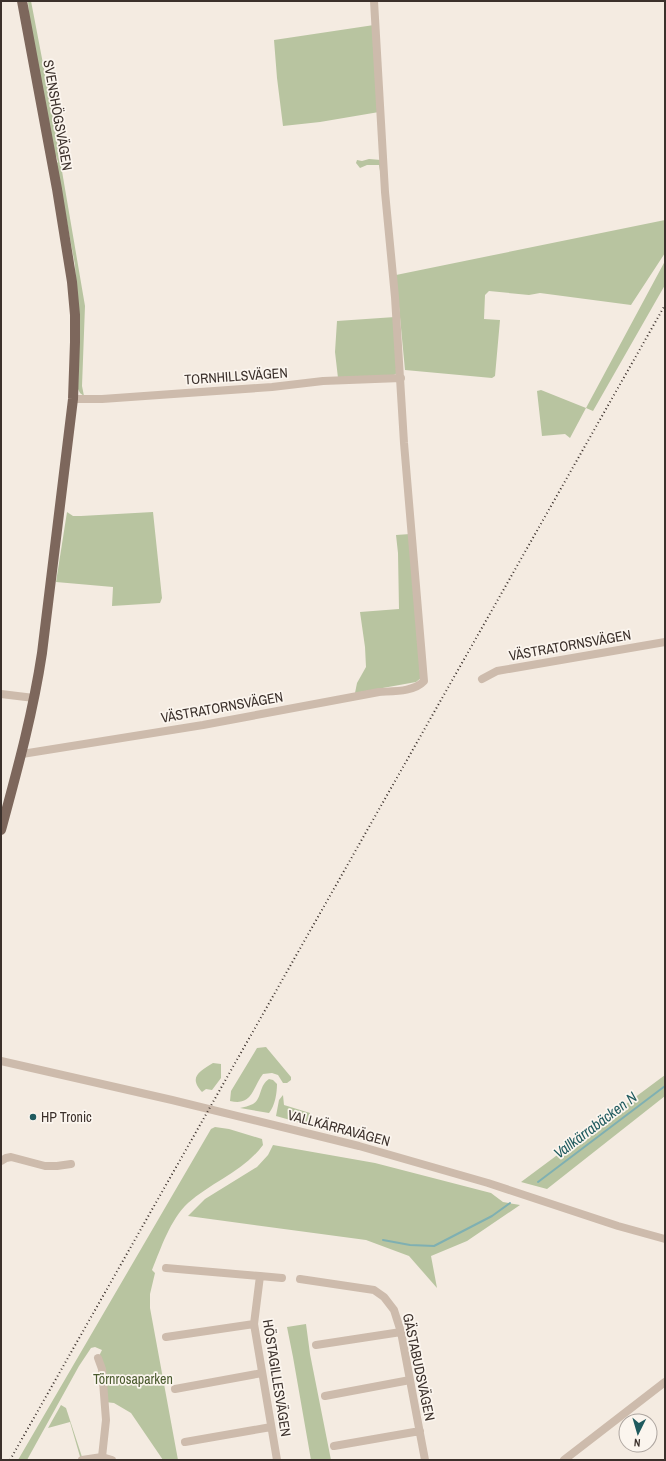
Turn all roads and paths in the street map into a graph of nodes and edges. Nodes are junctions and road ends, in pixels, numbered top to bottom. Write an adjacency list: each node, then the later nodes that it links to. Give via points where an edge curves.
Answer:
1 (22, 1): 4 (main road, SVENSHÖGSVÄGEN, via 72,282 75,315)
2 (374, 1): 3 (street, via 385,192)
3 (401, 378): 4 (street, TORNHILLSVÄGEN, via 323,381 272,387); 9 (street, VÄSTRATORNSVÄGEN, via 424,680 421,684 406,690 379,692 203,725)
4 (74, 399): 8 (main road, SVENSHÖGSVÄGEN, via 45,634)
5 (665, 642): 6 (street, VÄSTRATORNSVÄGEN, via 497,671)
6 (482, 678)
7 (1, 694): 8 (street)
8 (34, 698): 9 (main road, SVENSHÖGSVÄGEN)
9 (22, 754): 10 (main road, SVENSHÖGSVÄGEN)
10 (1, 830)
11 (1, 1060): 14 (street, VALLKÄRRAVÄGEN, via 359,1146)
12 (1, 1161): 13 (street, via 11,1158 45,1166)
13 (71, 1164)
14 (665, 1239)
15 (166, 1268): 16 (street)
16 (260, 1276): 17 (street); 19 (street, HÖSTAGILLESVÄGEN)
17 (282, 1278)
18 (300, 1279): 20 (street, GÄSTABUDSVÄGEN, via 374,1290 384,1297 394,1310)
19 (254, 1324): 21 (street); 24 (street, HÖSTAGILLESVÄGEN)
20 (401, 1332): 22 (street); 25 (street, GÄSTABUDSVÄGEN)
21 (166, 1337)
22 (316, 1345)
23 (98, 1358): 33 (street, via 102,1369 106,1420)
24 (262, 1373): 27 (street); 29 (street, HÖSTAGILLESVÄGEN)
25 (410, 1380): 28 (street); 30 (street, GÄSTABUDSVÄGEN)
26 (665, 1382): 38 (street)
27 (175, 1389)
28 (325, 1396)
29 (271, 1427): 31 (street); 36 (street, HÖSTAGILLESVÄGEN)
30 (420, 1430): 32 (street); 37 (street, GÄSTABUDSVÄGEN)
31 (185, 1442)
32 (334, 1446)
33 (102, 1457): 34 (street); 35 (street)
34 (82, 1460)
35 (112, 1460)
36 (277, 1460)
37 (425, 1460)
38 (564, 1460)

